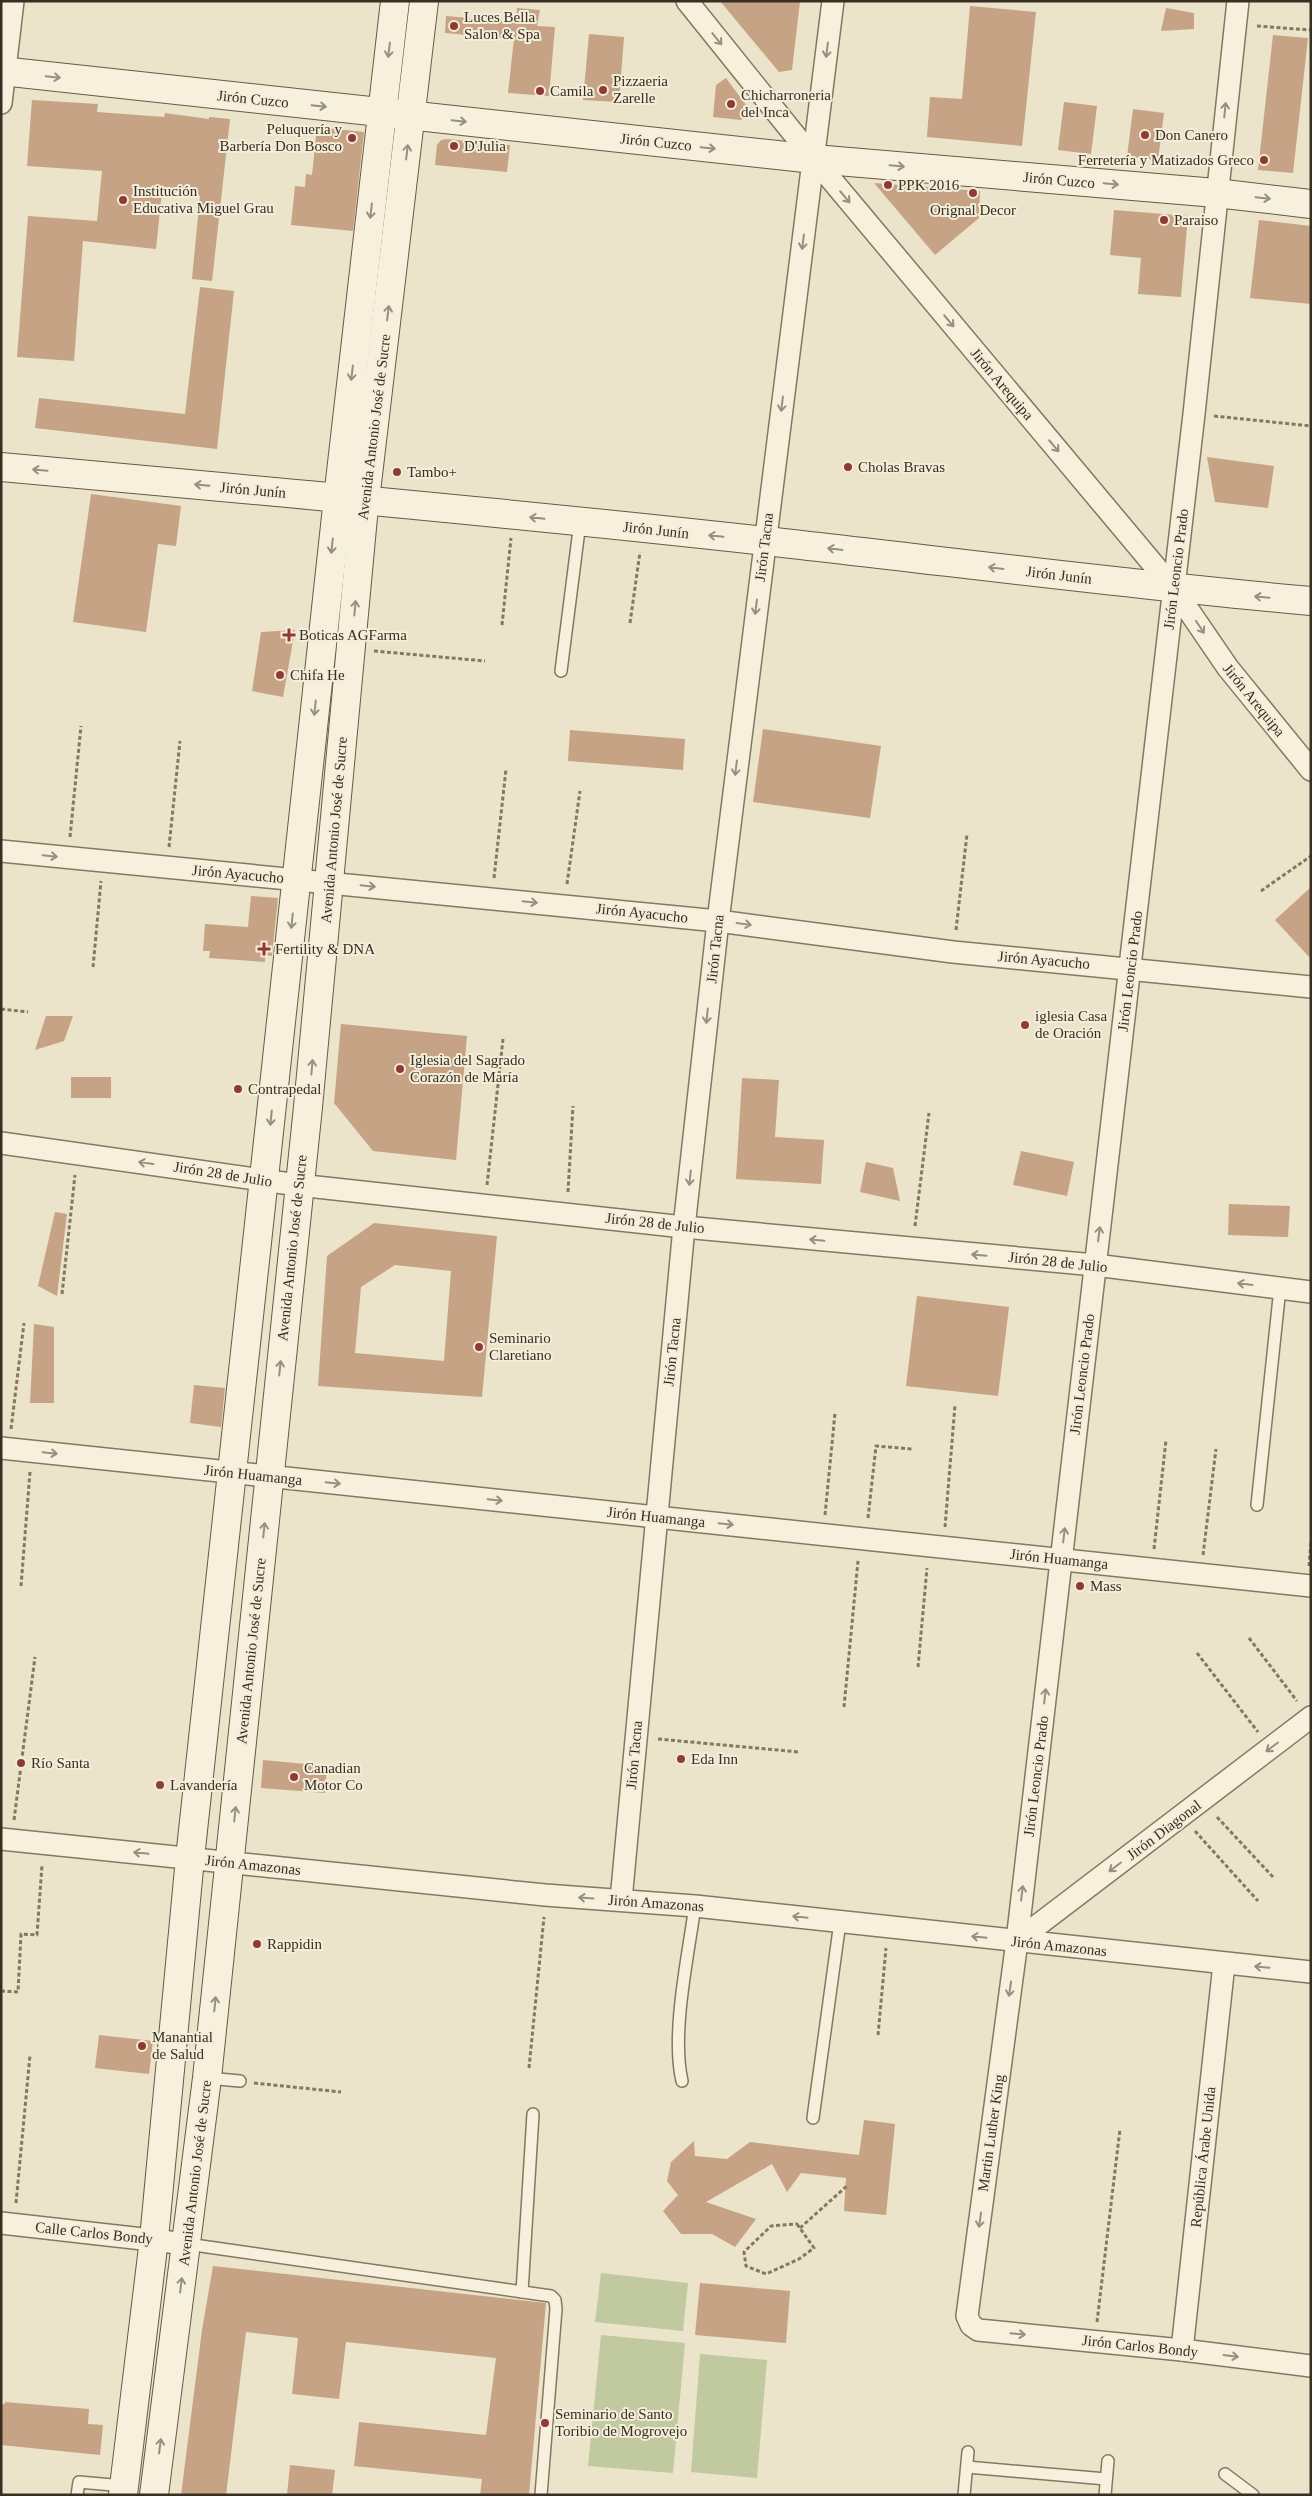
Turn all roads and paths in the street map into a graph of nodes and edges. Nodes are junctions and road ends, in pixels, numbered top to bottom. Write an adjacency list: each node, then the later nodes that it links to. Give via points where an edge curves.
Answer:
1 (13, 1): 9 (street)
2 (395, 1): 11 (main road, Avenida Antonio José de Sucre, one-way to 11)
3 (424, 1): 12 (main road, Avenida Antonio José de Sucre)
4 (687, 1): 13 (street, Jirón Arequipa, one-way to 13)
5 (833, 1): 13 (street, Jirón Tacna, one-way to 13)
6 (1238, 1): 7 (street, Jirón Leoncio Prado)
7 (1235, 23): 8 (path); 14 (street, Jirón Leoncio Prado, one-way to 7)
8 (1311, 30)
9 (3, 72): 10 (street); 11 (main road, Jirón Cuzco, one-way to 11)
10 (1, 103)
11 (382, 113): 12 (main road, Jirón Cuzco); 19 (main road, Avenida Antonio José de Sucre, one-way to 19)
12 (411, 116): 13 (main road, Jirón Cuzco, one-way to 13); 20 (main road, Avenida Antonio José de Sucre, one-way to 12)
13 (814, 159): 14 (main road, Jirón Cuzco, one-way to 14); 24 (street, Jirón Tacna, one-way to 24); 25 (street, Jirón Arequipa, one-way to 25)
14 (1216, 193): 15 (main road, Jirón Cuzco, one-way to 15); 16 (street, Jirón Leoncio Prado)
15 (1311, 204)
16 (1194, 414): 17 (path); 25 (street, Jirón Leoncio Prado)
17 (1311, 426)
18 (1, 466): 19 (main road, Jirón Junín, one-way to 18)
19 (338, 498): 20 (main road, Jirón Junín); 43 (main road, Avenida Antonio José de Sucre, one-way to 43)
20 (366, 500): 21 (main road, Jirón Junín); 29 (main road, Avenida Antonio José de Sucre, one-way to 20)
21 (513, 515): 22 (main road, Jirón Junín, one-way to 21); 28 (path)
22 (580, 522): 23 (main road, Jirón Junín); 31 (lane)
23 (643, 529): 24 (main road, Jirón Junín, one-way to 23); 27 (path)
24 (764, 541): 25 (main road, Jirón Junín, one-way to 24); 48 (street, Jirón Tacna, one-way to 48)
25 (1174, 589): 26 (main road, Jirón Junín, one-way to 25); 35 (street, Jirón Arequipa, one-way to 35, via 1228,668); 51 (street, Jirón Leoncio Prado)
26 (1311, 601)
27 (630, 623)
28 (502, 625)
29 (351, 649): 30 (path); 44 (main road, Avenida Antonio José de Sucre)
30 (485, 661)
31 (561, 671)
32 (81, 726): 40 (path)
33 (180, 740): 42 (path)
34 (506, 769): 46 (path)
35 (1311, 770)
36 (580, 791): 47 (path)
37 (967, 834): 49 (path)
38 (1, 851): 40 (street, Jirón Ayacucho, one-way to 40)
39 (1311, 856): 45 (path)
40 (68, 858): 41 (street, Jirón Ayacucho)
41 (103, 861): 42 (street, Jirón Ayacucho); 50 (path)
42 (167, 868): 43 (street, Jirón Ayacucho)
43 (296, 880): 44 (street, Jirón Ayacucho); 60 (main road, Avenida Antonio José de Sucre, one-way to 60)
44 (329, 883): 46 (street, Jirón Ayacucho, one-way to 46); 61 (main road, Avenida Antonio José de Sucre, one-way to 44)
45 (1260, 891)
46 (492, 898): 47 (street, Jirón Ayacucho, one-way to 47)
47 (564, 906): 48 (street, Jirón Ayacucho)
48 (718, 921): 49 (street, Jirón Ayacucho, one-way to 49); 64 (street, Jirón Tacna, one-way to 64)
49 (954, 952): 51 (street, Jirón Ayacucho)
50 (93, 967)
51 (1130, 968): 52 (street, Jirón Ayacucho); 66 (street, Jirón Leoncio Prado, one-way to 51)
52 (1311, 987)
53 (1, 1009): 54 (path)
54 (28, 1012)
55 (503, 1039): 62 (path)
56 (574, 1106): 63 (path)
57 (929, 1113): 65 (path)
58 (1, 1143): 59 (street, Jirón 28 de Julio)
59 (78, 1152): 60 (street, Jirón 28 de Julio, one-way to 59); 69 (path)
60 (264, 1181): 61 (street, Jirón 28 de Julio); 78 (main road, Avenida Antonio José de Sucre)
61 (298, 1185): 62 (street, Jirón 28 de Julio); 79 (main road, Avenida Antonio José de Sucre, one-way to 61)
62 (485, 1204): 63 (street, Jirón 28 de Julio)
63 (566, 1213): 64 (street, Jirón 28 de Julio)
64 (684, 1227): 65 (street, Jirón 28 de Julio, one-way to 64); 81 (street, Jirón Tacna)
65 (912, 1248): 66 (street, Jirón 28 de Julio, one-way to 65)
66 (1095, 1265): 67 (street, Jirón 28 de Julio, one-way to 66); 85 (street, Jirón Leoncio Prado, one-way to 66)
67 (1280, 1288): 68 (street, Jirón 28 de Julio); 80 (lane)
68 (1311, 1292)
69 (62, 1294)
70 (24, 1323): 74 (path)
71 (955, 1406): 84 (path)
72 (835, 1414): 82 (path)
73 (1166, 1440): 86 (path)
74 (5, 1448): 77 (street, Jirón Huamanga)
75 (912, 1449): 83 (path, via 876,1446)
76 (1216, 1449): 87 (path)
77 (31, 1451): 78 (street, Jirón Huamanga, one-way to 78); 88 (path)
78 (232, 1472): 79 (street, Jirón Huamanga); 103 (main road, Avenida Antonio José de Sucre)
79 (269, 1476): 81 (street, Jirón Huamanga, one-way to 81); 104 (main road, Avenida Antonio José de Sucre, one-way to 79)
80 (1257, 1505)
81 (656, 1517): 82 (street, Jirón Huamanga, one-way to 82); 96 (street, Jirón Tacna)
82 (823, 1534): 83 (street, Jirón Huamanga)
83 (863, 1539): 84 (street, Jirón Huamanga); 94 (path)
84 (936, 1546): 85 (street, Jirón Huamanga); 93 (path)
85 (1061, 1559): 86 (street, Jirón Huamanga); 112 (street, Jirón Leoncio Prado, one-way to 85)
86 (1152, 1569): 87 (street, Jirón Huamanga)
87 (1201, 1574): 89 (street, Jirón Huamanga)
88 (21, 1586)
89 (1311, 1586)
90 (1249, 1638): 95 (path)
91 (1198, 1653): 97 (path)
92 (35, 1657): 101 (path)
93 (918, 1666)
94 (844, 1707)
95 (1310, 1718): 97 (street, Jirón Diagonal, one-way to 97)
96 (636, 1737): 98 (path); 107 (street, Jirón Tacna)
97 (1270, 1748): 99 (street, Jirón Diagonal)
98 (799, 1752)
99 (1202, 1801): 100 (street, Jirón Diagonal); 105 (path)
100 (1182, 1816): 108 (path); 112 (street, Jirón Diagonal, one-way to 112)
101 (6, 1839): 102 (street, Jirón Amazonas)
102 (43, 1843): 103 (street, Jirón Amazonas, one-way to 102); 115 (path, via 37,1935 21,1934 18,1992)
103 (190, 1858): 104 (street, Jirón Amazonas); 129 (main road, Avenida Antonio José de Sucre)
104 (230, 1862): 106 (street, Jirón Amazonas); 119 (main road, Avenida Antonio José de Sucre, one-way to 104)
105 (1274, 1878)
106 (545, 1895): 107 (street, Jirón Amazonas, one-way to 106); 118 (path)
107 (621, 1900): 109 (street, Jirón Amazonas)
108 (1258, 1901)
109 (695, 1906): 110 (street, Jirón Amazonas, one-way to 109); 121 (lane, via 678,2035)
110 (840, 1922): 111 (street, Jirón Amazonas); 124 (lane)
111 (888, 1927): 112 (street, Jirón Amazonas, one-way to 111); 116 (path)
112 (1017, 1941): 113 (street, Jirón Amazonas); 133 (street, Martin Luther King, one-way to 133, via 967,2316)
113 (1224, 1964): 114 (street, Jirón Amazonas, one-way to 113); 134 (street, República Árabe Unida)
114 (1311, 1972)
115 (1, 1990)
116 (878, 2035)
117 (30, 2055): 127 (path)
118 (529, 2068)
119 (207, 2078): 120 (lane); 130 (main road, Avenida Antonio José de Sucre)
120 (240, 2081): 122 (path)
121 (682, 2081)
122 (341, 2092)
123 (533, 2114): 131 (lane)
124 (813, 2118)
125 (1120, 2129): 132 (path)
126 (848, 2185): 128 (path)
127 (8, 2224): 129 (street, Calle Carlos Bondy)
128 (800, 2228): 128 (path, via 797,2224 771,2226 744,2252 746,2266 766,2274 800,2259 814,2248)
129 (154, 2238): 130 (street, Calle Carlos Bondy); 141 (main road, Avenida Antonio José de Sucre)
130 (187, 2244): 131 (lane); 143 (main road, Avenida Antonio José de Sucre, one-way to 130)
131 (522, 2292): 144 (lane, via 544,2294 555,2300)
132 (1098, 2318)
133 (970, 2325): 134 (street, Jirón Carlos Bondy, one-way to 134, via 978,2330)
134 (1182, 2350): 135 (street, Jirón Carlos Bondy, one-way to 135)
135 (1311, 2366)
136 (968, 2452): 138 (lane)
137 (1108, 2461): 140 (lane)
138 (966, 2467): 140 (lane); 145 (lane)
139 (1226, 2474): 147 (lane)
140 (1106, 2479): 146 (lane)
141 (123, 2490): 142 (lane, via 78,2482)
142 (77, 2495)
143 (154, 2495)
144 (541, 2495)
145 (964, 2495)
146 (1105, 2495)
147 (1253, 2495)

